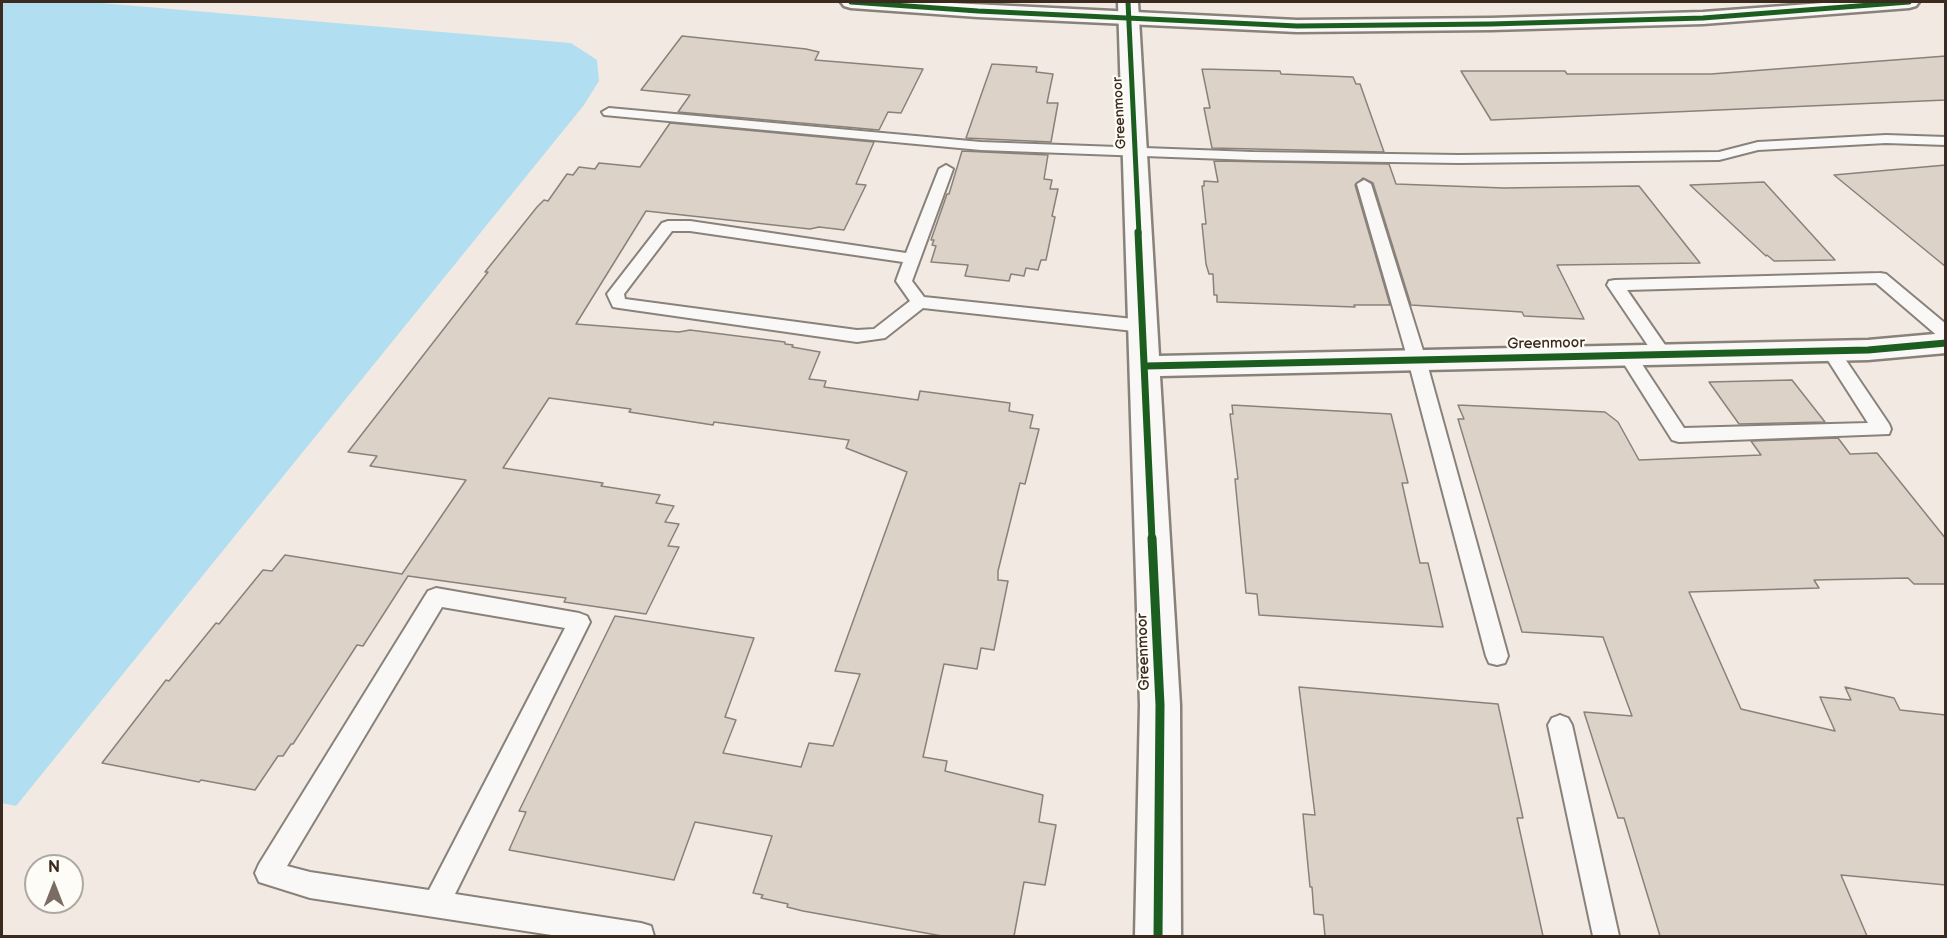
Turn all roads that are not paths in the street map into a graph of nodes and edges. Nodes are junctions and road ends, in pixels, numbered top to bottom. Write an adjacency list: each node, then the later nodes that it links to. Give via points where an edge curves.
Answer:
1 (851, 2): 3 (street, via 978,11)
2 (1909, 2): 3 (street, via 1703,18 1297,26)
3 (1128, 9): 6 (street, Greenmoor)
4 (609, 112): 6 (lane, via 981,146)
5 (1946, 141): 6 (lane, via 1886,139 1758,146 1719,156 1459,159)
6 (1136, 152): 11 (street, Greenmoor)
7 (946, 169): 9 (lane)
8 (1364, 184): 17 (lane)
9 (913, 259): 10 (lane, via 904,281); 10 (lane, via 690,225 668,226 615,294 619,303 857,336 879,334)
10 (919, 302): 11 (lane)
11 (1143, 326): 18 (street, Greenmoor)
12 (1946, 334): 15 (lane, via 1880,278 1615,285)
13 (1946, 343): 14 (street, Greenmoor)
14 (1831, 351): 15 (street, Greenmoor); 16 (lane, via 1882,429 1679,435)
15 (1663, 355): 16 (street, Greenmoor)
16 (1628, 356): 17 (street, Greenmoor)
17 (1417, 360): 18 (street, Greenmoor); 19 (lane)
18 (1146, 366): 23 (street, Greenmoor, via 1160,705)
19 (1497, 656)
20 (1560, 725): 24 (lane)
21 (436, 904): 21 (lane, via 542,695 579,622 436,597 268,873 310,885); 22 (lane)
22 (641, 936)
23 (1158, 936)
24 (1606, 936)

